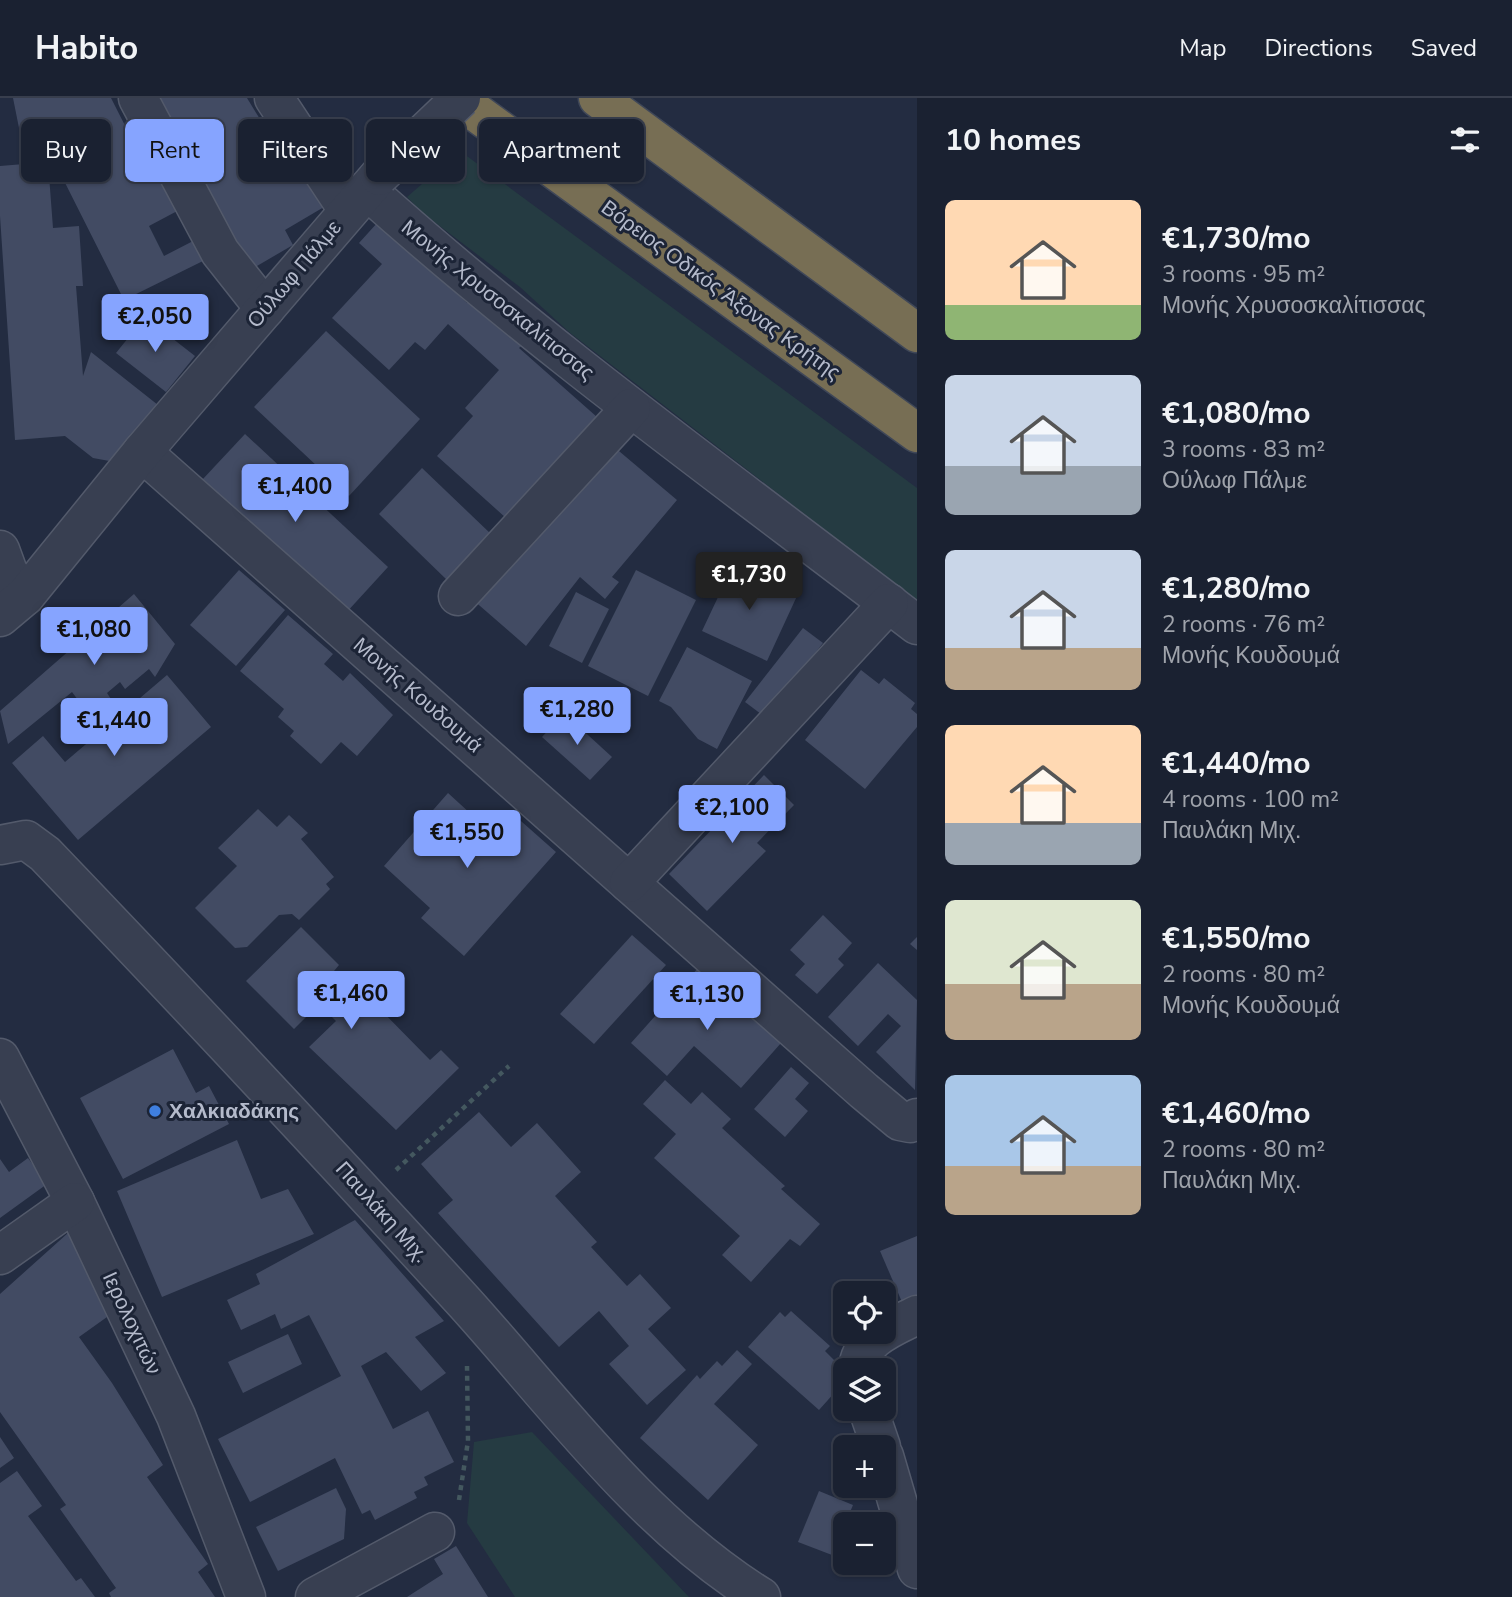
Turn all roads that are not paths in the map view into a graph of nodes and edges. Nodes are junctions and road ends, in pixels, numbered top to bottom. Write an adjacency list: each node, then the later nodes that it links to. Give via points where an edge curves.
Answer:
1 (138, 98): 6 (street, via 220,252)
2 (274, 98): 5 (street, Μονής Χρυσοσκαλίτισσας)
3 (458, 98): 5 (street, Ούλωφ Πάλμε, bridge); 9 (highway, Βόρειος Οδικός Άξονας Κρήτης)
4 (598, 98): 7 (highway)
5 (365, 192): 6 (street, Ούλωφ Πάλμε); 8 (street, Μονής Χρυσοσκαλίτισσας)
6 (265, 309): 10 (street, Ούλωφ Πάλμε)
7 (917, 333)
8 (631, 408): 12 (street); 14 (street, Μονής Χρυσοσκαλίτισσας)
9 (917, 433)
10 (142, 452): 13 (street, Ούλωφ Πάλμε); 16 (street, Μονής Κουδουμά)
11 (0, 550): 13 (street)
12 (458, 596)
13 (13, 606)
14 (903, 614): 16 (street)
15 (0, 845): 28 (street, Παυλάκη Μιχ., via 26,840 46,854 660,1516 691,1546)
16 (629, 883): 18 (street, Μονής Κουδουμά, via 900,1121 910,1123)
17 (2, 1066): 19 (street, Ιερολοχιτών)
18 (917, 1118)
19 (75, 1202): 20 (street); 26 (street, Ιερολοχιτών, via 176,1416)
20 (0, 1255)
21 (917, 1315): 22 (street, via 869,1343)
22 (860, 1358)
23 (896, 1497): 25 (street)
24 (435, 1532): 27 (street)
25 (917, 1569)
26 (246, 1597)
27 (315, 1597)
28 (761, 1597)

